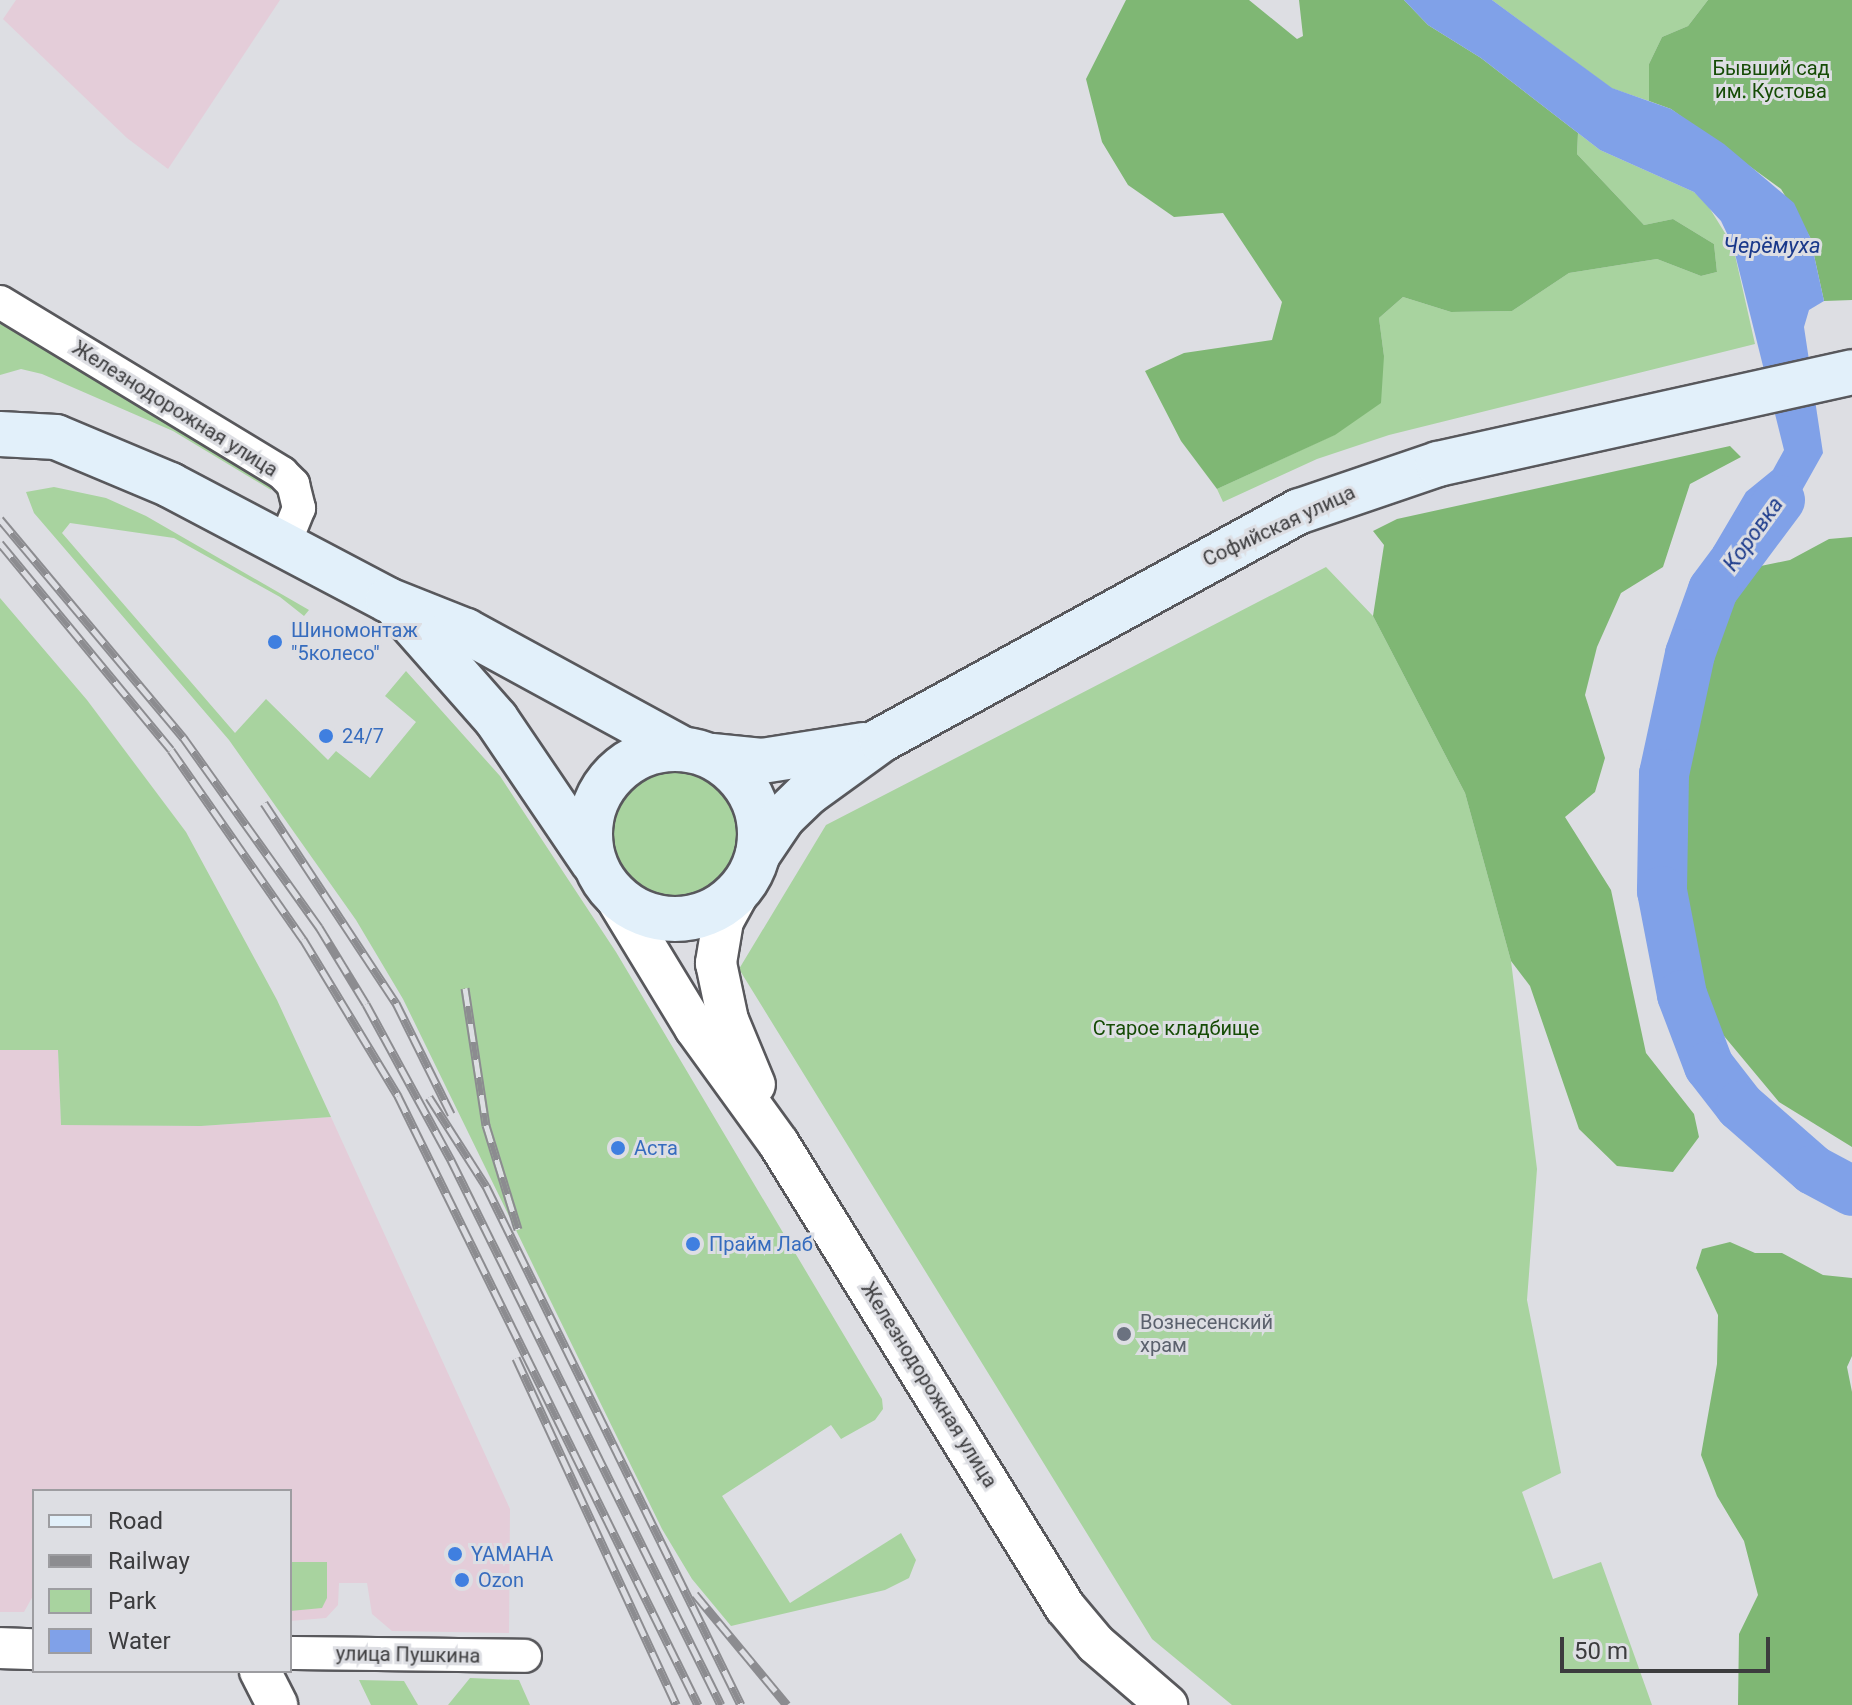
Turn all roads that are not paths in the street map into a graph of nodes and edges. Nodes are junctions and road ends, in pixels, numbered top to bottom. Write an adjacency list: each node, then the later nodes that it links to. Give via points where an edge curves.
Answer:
1 (0, 302): 6 (street, Железнодорожная улица, via 282,473 293,484 299,508)
2 (1852, 372): 8 (main road, Софийская улица, via 1438,464 1311,507 1217,553)
3 (0, 434): 4 (main road, Железнодорожная улица, via 56,437)
4 (114, 460): 5 (main road, Железнодорожная улица, via 51,452); 6 (main road, Железнодорожная улица)
5 (0, 466)
6 (284, 545): 7 (main road, Железнодорожная улица)
7 (392, 601): 9 (main road, Железнодорожная улица, via 466,631); 11 (main road, Железнодорожная улица, via 496,719)
8 (881, 740): 9 (main road, Софийская улица, via 762,761); 10 (main road, Софийская улица, via 783,817)
9 (696, 752): 10 (main road, via 736,773 752,797 760,824); 11 (main road, via 647,753 609,779 590,821)
10 (752, 867): 11 (main road, via 717,909 680,920 644,914); 12 (street, Железнодорожная улица, via 723,921 716,963 728,1020)
11 (604, 880): 12 (street, Железнодорожная улица, via 695,1028)
12 (779, 1144): 19 (street, Железнодорожная улица, via 1079,1625)
13 (0, 1648): 14 (street)
14 (32, 1649)
15 (292, 1653): 16 (street, улица Пушкина)
16 (525, 1656)
17 (261, 1673): 18 (street)
18 (277, 1705)
19 (1167, 1705)

